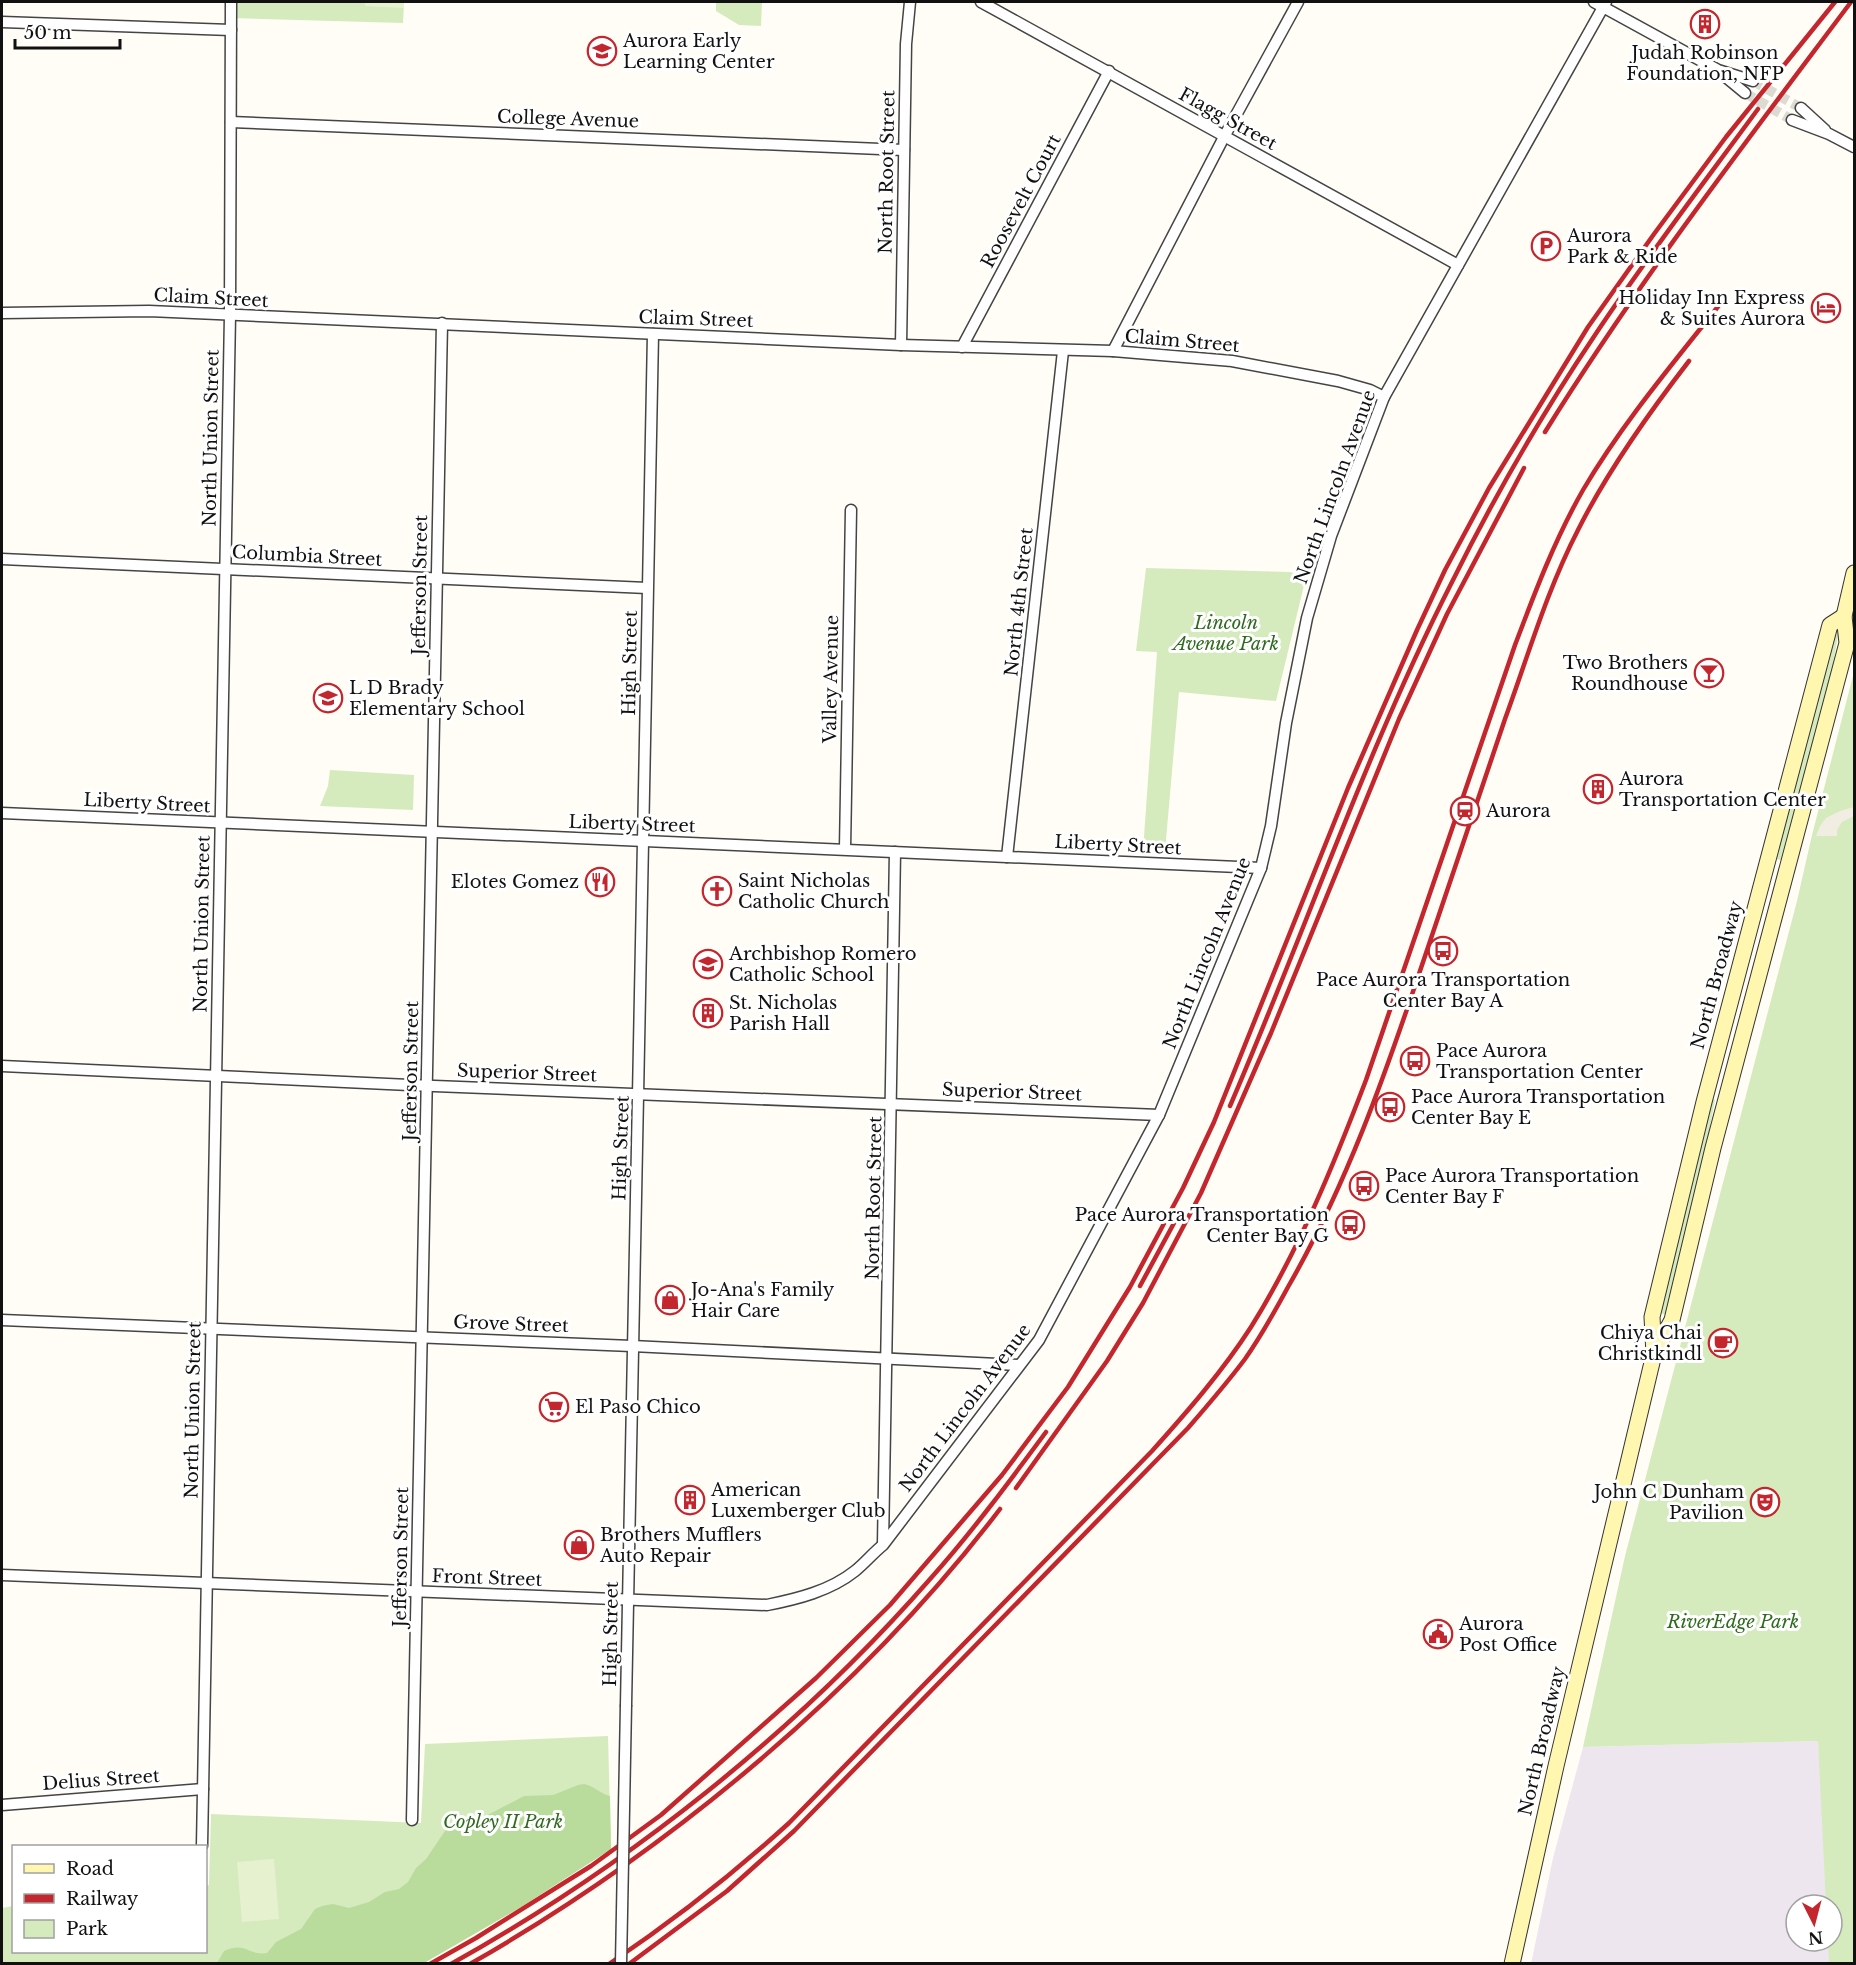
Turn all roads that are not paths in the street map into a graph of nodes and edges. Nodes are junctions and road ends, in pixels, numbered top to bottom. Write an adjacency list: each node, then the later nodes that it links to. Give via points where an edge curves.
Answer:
1 (231, 2): 7 (street, North Union Street)
2 (910, 2): 18 (street, North Root Street)
3 (981, 2): 9 (street, Flagg Street)
4 (1298, 2): 16 (street)
5 (1601, 3): 8 (street); 19 (street, North Lincoln Avenue)
6 (2, 22): 7 (street)
7 (231, 30): 14 (street, North Union Street)
8 (1718, 70): 10 (street); 11 (street)
9 (1109, 72): 16 (street, Flagg Street); 25 (street, Roosevelt Court)
10 (1753, 81)
11 (1745, 93)
12 (1801, 108): 15 (street)
13 (1792, 120): 15 (street)
14 (231, 122): 18 (street, College Avenue); 21 (street, North Union Street)
15 (1829, 134): 17 (street)
16 (1224, 137): 19 (street, Flagg Street); 27 (street)
17 (1854, 147)
18 (904, 150): 24 (street, North Root Street)
19 (1458, 265): 28 (street, North Lincoln Avenue)
20 (2, 313): 21 (street, Claim Street, via 149,311)
21 (230, 315): 22 (street, Claim Street); 31 (street, North Union Street)
22 (442, 323): 23 (street, Claim Street); 33 (street, Jefferson Street)
23 (653, 334): 24 (street, Claim Street); 34 (street, High Street)
24 (901, 345): 25 (street, Claim Street)
25 (962, 347): 26 (street, Claim Street)
26 (1063, 351): 27 (street, Claim Street); 42 (street, North 4th Street)
27 (1113, 351): 28 (street, Claim Street, via 1232,361 1338,381)
28 (1384, 397): 43 (street, North Lincoln Avenue, via 1332,536 1307,618)
29 (851, 510): 40 (street, Valley Avenue)
30 (2, 559): 31 (street, Columbia Street)
31 (225, 569): 33 (street, Columbia Street); 37 (street, North Union Street)
32 (1854, 573): 35 (main road, North Broadway)
33 (436, 579): 34 (street, Columbia Street); 38 (street, Jefferson Street)
34 (648, 588): 39 (street, High Street)
35 (1844, 616): 54 (main road, North Broadway, via 1847,643 1713,1148 1672,1320); 54 (main road, North Broadway, via 1830,625 1707,1092 1652,1317)
36 (2, 813): 37 (street, Liberty Street)
37 (221, 823): 38 (street, Liberty Street); 45 (street, North Union Street)
38 (432, 832): 39 (street, Liberty Street); 46 (street, Jefferson Street)
39 (643, 841): 40 (street, Liberty Street); 47 (street, High Street)
40 (844, 849): 41 (street, Liberty Street)
41 (895, 852): 42 (street, Liberty Street); 48 (street, North Root Street)
42 (1007, 857): 43 (street, Liberty Street)
43 (1261, 868): 49 (street, North Lincoln Avenue)
44 (2, 1066): 45 (street, Superior Street)
45 (216, 1075): 46 (street, Superior Street); 51 (street, North Union Street)
46 (427, 1086): 47 (street, Superior Street); 52 (street, Jefferson Street)
47 (639, 1094): 48 (street, Superior Street); 53 (street, High Street)
48 (892, 1104): 49 (street, Superior Street); 55 (street, North Root Street)
49 (1159, 1115): 56 (street, North Lincoln Avenue, via 1039,1340)
50 (2, 1320): 51 (street, Grove Street)
51 (211, 1329): 52 (street, Grove Street); 59 (street, North Union Street)
52 (422, 1337): 53 (street, Grove Street); 60 (street, Jefferson Street)
53 (632, 1346): 55 (street, Grove Street); 61 (street, High Street)
54 (1654, 1354): 67 (main road, North Broadway)
55 (887, 1358): 56 (street, Grove Street); 57 (street, North Root Street)
56 (1019, 1365): 57 (street, North Lincoln Avenue)
57 (883, 1545): 61 (street, Front Street, via 854,1572 794,1600 767,1605)
58 (2, 1575): 59 (street, Front Street)
59 (206, 1583): 60 (street, Front Street); 62 (street, North Union Street)
60 (417, 1592): 61 (street, Front Street); 64 (street, Jefferson Street)
61 (628, 1600): 66 (street, High Street, bridge)
62 (203, 1789): 63 (street, Delius Street); 65 (street, North Union Street)
63 (2, 1805)
64 (412, 1820)
65 (202, 1845)
66 (621, 1964)
67 (1512, 1964)

